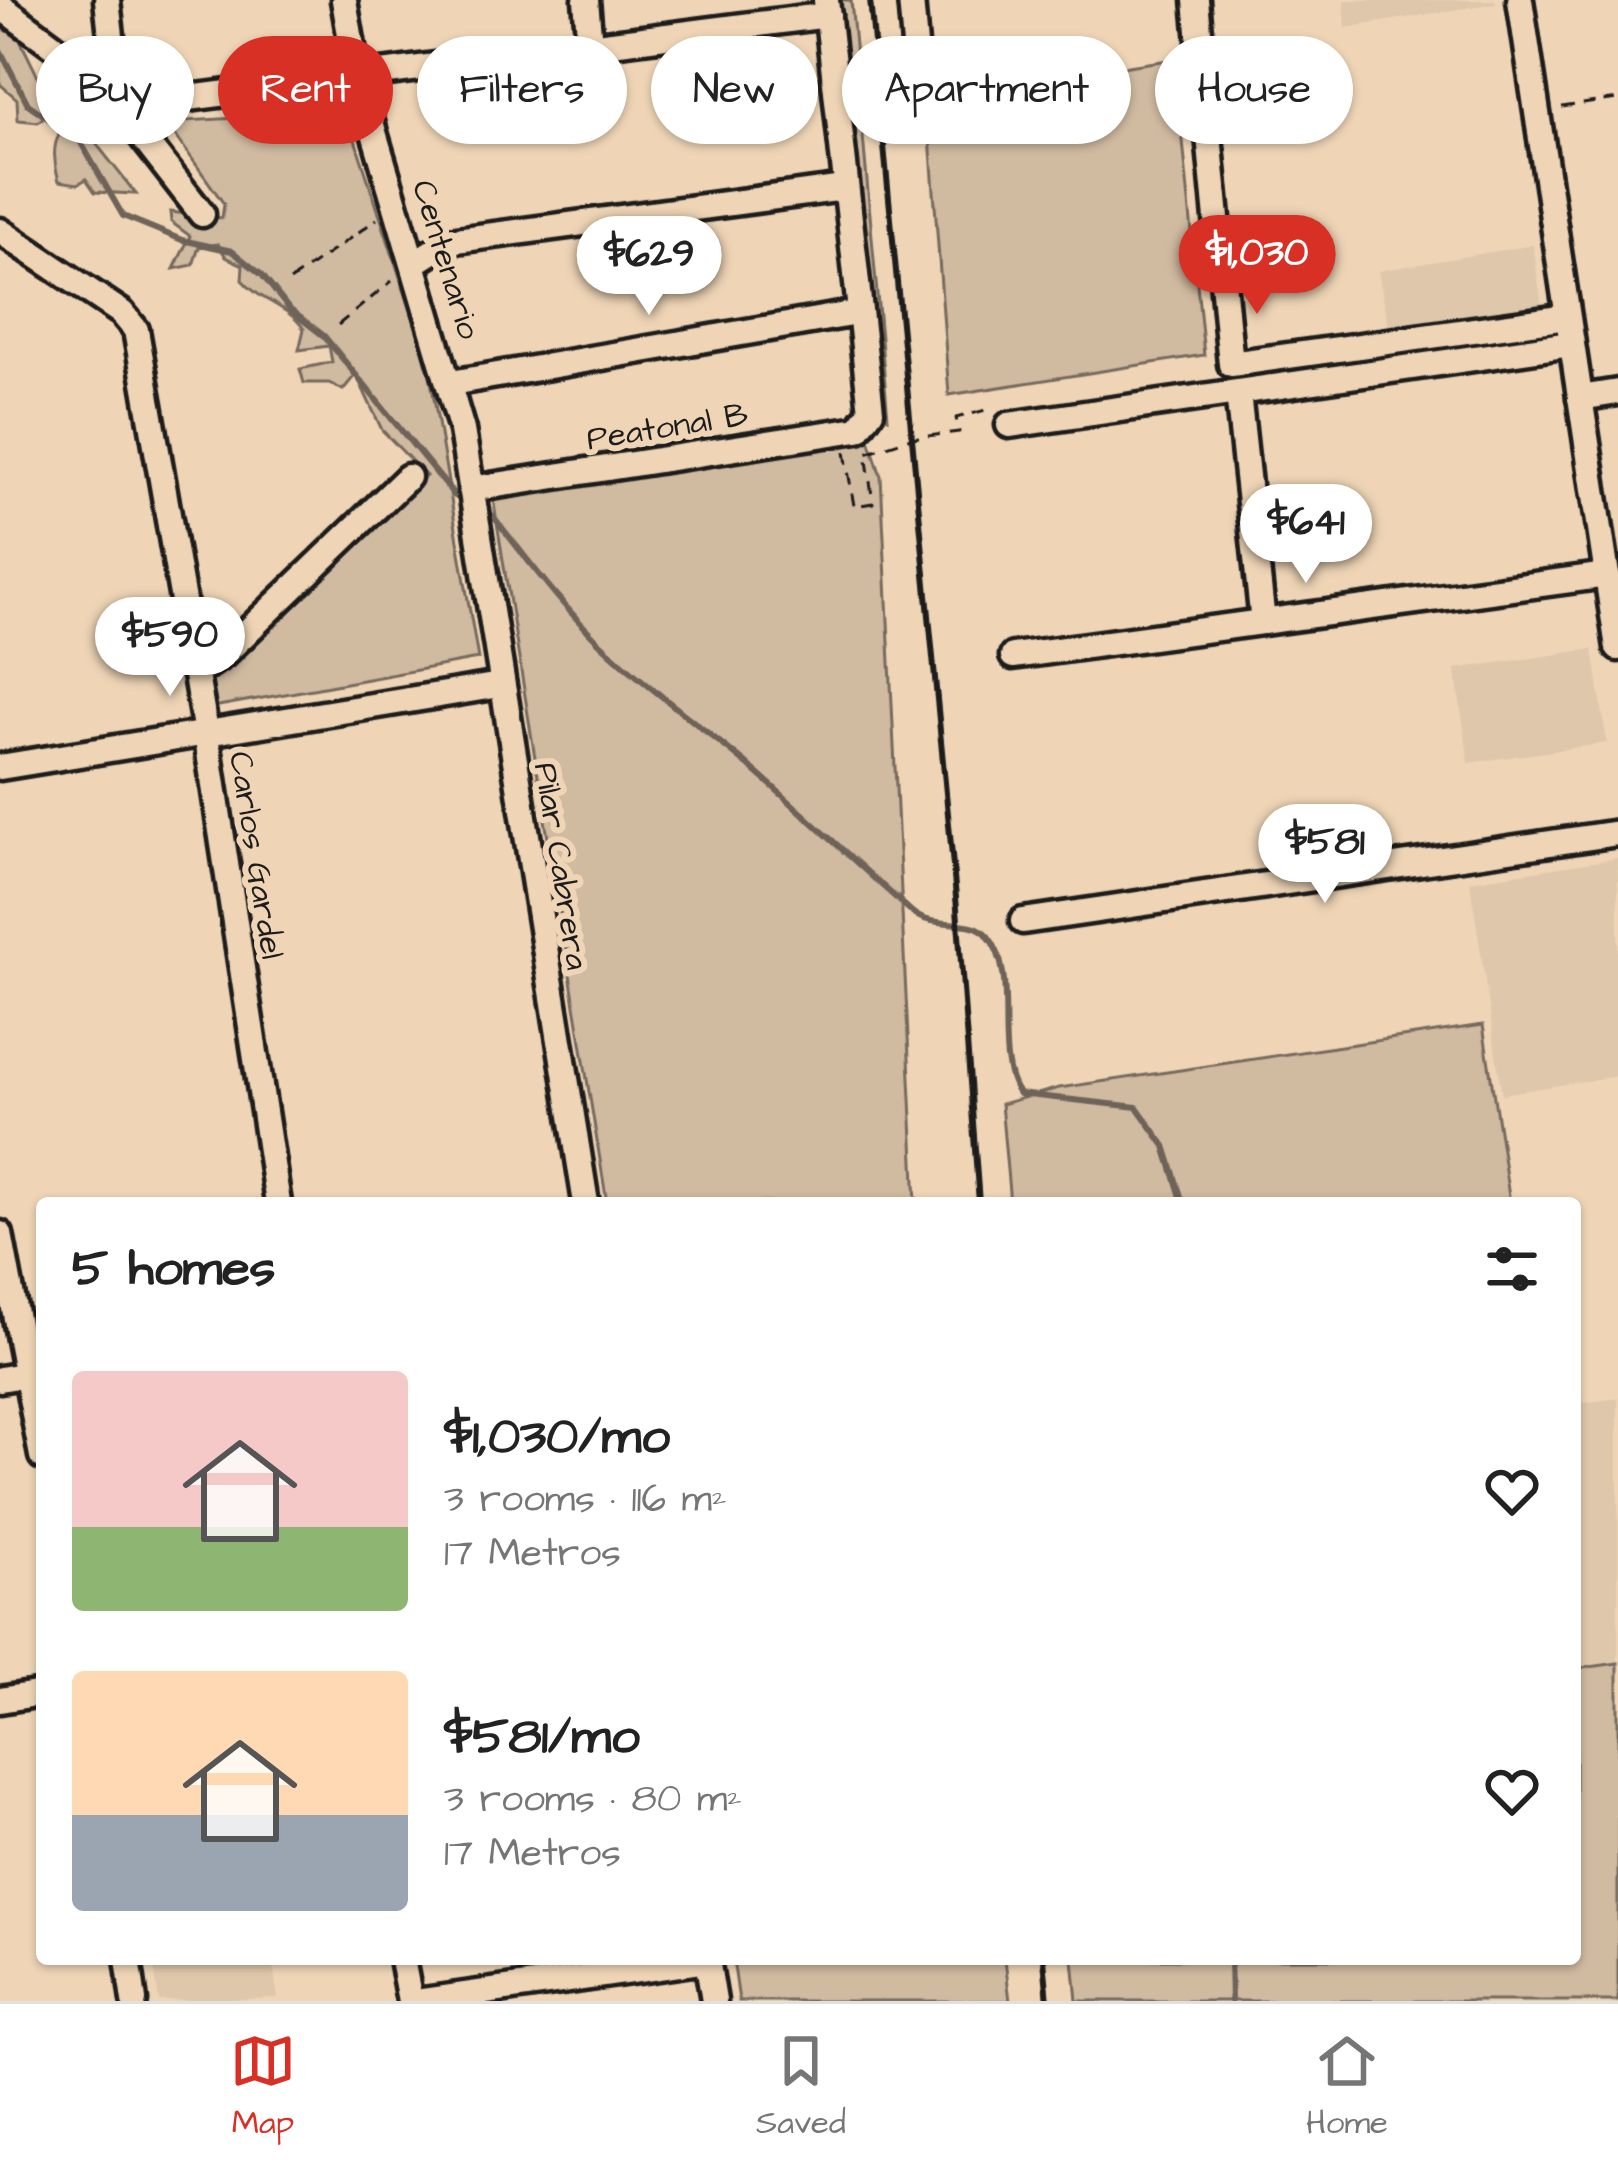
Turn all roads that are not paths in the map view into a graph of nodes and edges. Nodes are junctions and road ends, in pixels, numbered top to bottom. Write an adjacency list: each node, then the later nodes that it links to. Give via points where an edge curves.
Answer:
1 (107, 0): 10 (street)
2 (344, 0): 11 (street, Centenario)
3 (586, 0): 12 (street)
4 (911, 0): 13 (street)
5 (1196, 0): 22 (street, via 1231,364)
6 (1520, 0): 22 (street)
7 (0, 6): 9 (street)
8 (827, 7): 14 (street); 17 (street)
9 (40, 36)
10 (111, 36)
11 (350, 36)
12 (589, 36)
13 (914, 36)
14 (627, 39)
15 (147, 144): 18 (street)
16 (379, 144): 20 (street, Centenario)
17 (844, 188): 20 (street, via 449,241); 21 (street)
18 (202, 214)
19 (0, 231): 37 (street, Carlos Gardel, via 136,330)
20 (416, 262): 24 (street, Centenario)
21 (857, 313): 24 (street); 30 (street, Peatonal B, via 871,411 858,429)
22 (1567, 316): 23 (street)
23 (1571, 344): 26 (street); 27 (street)
24 (451, 383): 30 (street, Centenario)
25 (1618, 392): 27 (street)
26 (1238, 393): 28 (street); 34 (street)
27 (1580, 398): 32 (street)
28 (1009, 424)
29 (408, 477): 37 (street)
30 (472, 491): 31 (street, Centenario)
31 (479, 540): 38 (street, Pilar Cabrera)
32 (1610, 547): 33 (street)
33 (1606, 575): 34 (street); 35 (street)
34 (1263, 622): 36 (street)
35 (1618, 648)
36 (1013, 656)
37 (196, 673): 39 (street, Carlos Gardel)
38 (500, 685): 39 (street); 44 (street, Pilar Cabrera)
39 (206, 733): 40 (street); 43 (street, Carlos Gardel)
40 (0, 767)
41 (1618, 833): 42 (street)
42 (1023, 921)
43 (277, 1197)
44 (585, 1197)
45 (0, 1234): 46 (street)
46 (34, 1372): 47 (street)
47 (0, 1379)
48 (36, 1694): 49 (street)
49 (0, 1700)
50 (129, 1965): 54 (street)
51 (403, 1965): 55 (street)
52 (666, 1965): 56 (street)
53 (708, 1965): 57 (street)
54 (134, 2001)
55 (410, 2001)
56 (423, 2001)
57 (713, 2001)

